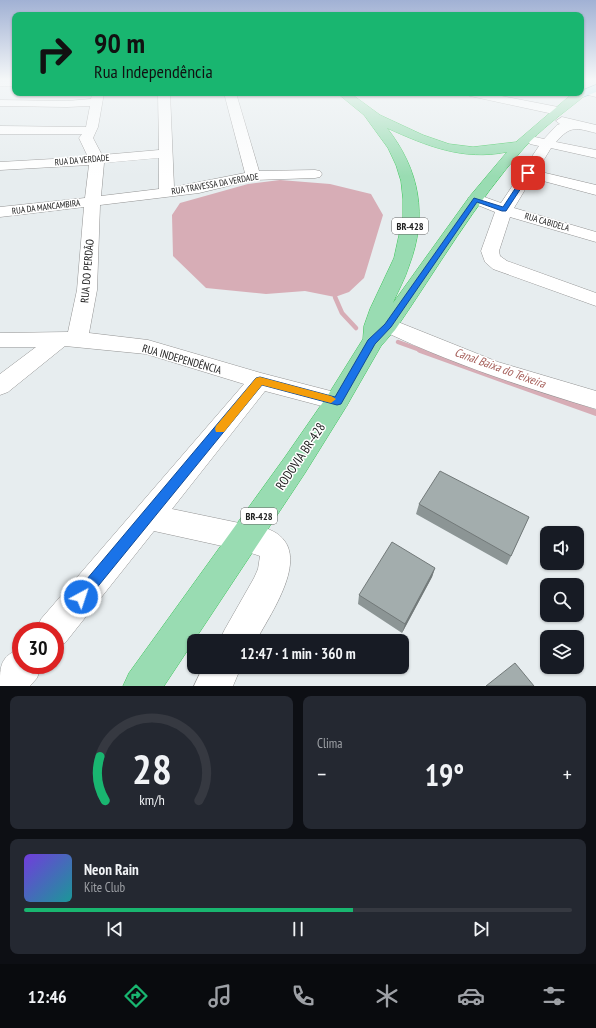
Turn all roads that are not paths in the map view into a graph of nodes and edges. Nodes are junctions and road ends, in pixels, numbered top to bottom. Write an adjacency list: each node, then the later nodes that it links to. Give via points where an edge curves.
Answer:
1 (72, 112): 13 (street)
2 (95, 112): 13 (street, via 92,127)
3 (164, 112): 16 (street)
4 (235, 112): 22 (street)
5 (366, 112): 8 (highway, BR-428)
6 (542, 112): 9 (street)
7 (558, 112): 9 (highway, RODOVIA BR-428 / BR-428)
8 (370, 115): 14 (highway, via 426,142 452,150 495,151); 31 (highway, RODOVIA BR-428 / BR-428, via 384,130 401,157 411,187 412,217 403,258 378,316)
9 (553, 115): 10 (street); 14 (highway, RODOVIA BR-428 / BR-428)
10 (576, 124): 11 (street); 15 (street, via 561,128)
11 (596, 129)
12 (0, 130): 13 (street)
13 (84, 134): 18 (street)
14 (523, 142): 15 (street); 25 (highway, RODOVIA BR-428 / BR-428)
15 (548, 144): 17 (street); 20 (street)
16 (165, 153): 18 (street, RUA DA VERDADE); 24 (street)
17 (596, 154)
18 (97, 160): 19 (street, RUA DA VERDADE); 26 (street, RUA DO PERDÃO)
19 (0, 166)
20 (528, 173): 23 (street); 27 (street)
21 (315, 174): 22 (street, RUA TRAVESSA DA VERDADE)
22 (253, 176): 24 (street, RUA TRAVESSA DA VERDADE)
23 (596, 190)
24 (167, 193): 26 (street, RUA TRAVESSA DA VERDADE)
25 (476, 200): 27 (street, RUA CABIDELA); 31 (highway, RODOVIA BR-428 / BR-428)
26 (92, 202): 28 (street, RUA DA MANCAMBIRA); 32 (street, RUA DO PERDÃO, via 86,290)
27 (504, 210): 29 (street, RUA CABIDELA); 30 (street, via 490,251 491,258 500,265)
28 (0, 212)
29 (596, 237)
30 (596, 300)
31 (380, 334): 36 (street, via 430,346 494,370); 37 (highway, RODOVIA BR-428 / BR-428)
32 (69, 339): 33 (street, RUA INDEPENDÊNCIA); 34 (street, RUA INDEPENDÊNCIA, via 148,347); 35 (street)
33 (0, 340)
34 (260, 381): 37 (street, RUA INDEPENDÊNCIA); 38 (street)
35 (0, 386)
36 (596, 400)
37 (337, 401): 39 (highway, RODOVIA BR-428 / BR-428)
38 (148, 517): 39 (street); 40 (street)
39 (245, 537): 41 (street, via 268,543 273,548 276,558 266,589); 45 (highway, RODOVIA BR-428 / BR-428)
40 (60, 622)
41 (241, 634)
42 (17, 674): 44 (street)
43 (219, 674): 46 (street)
44 (7, 686)
45 (142, 686)
46 (213, 686)

